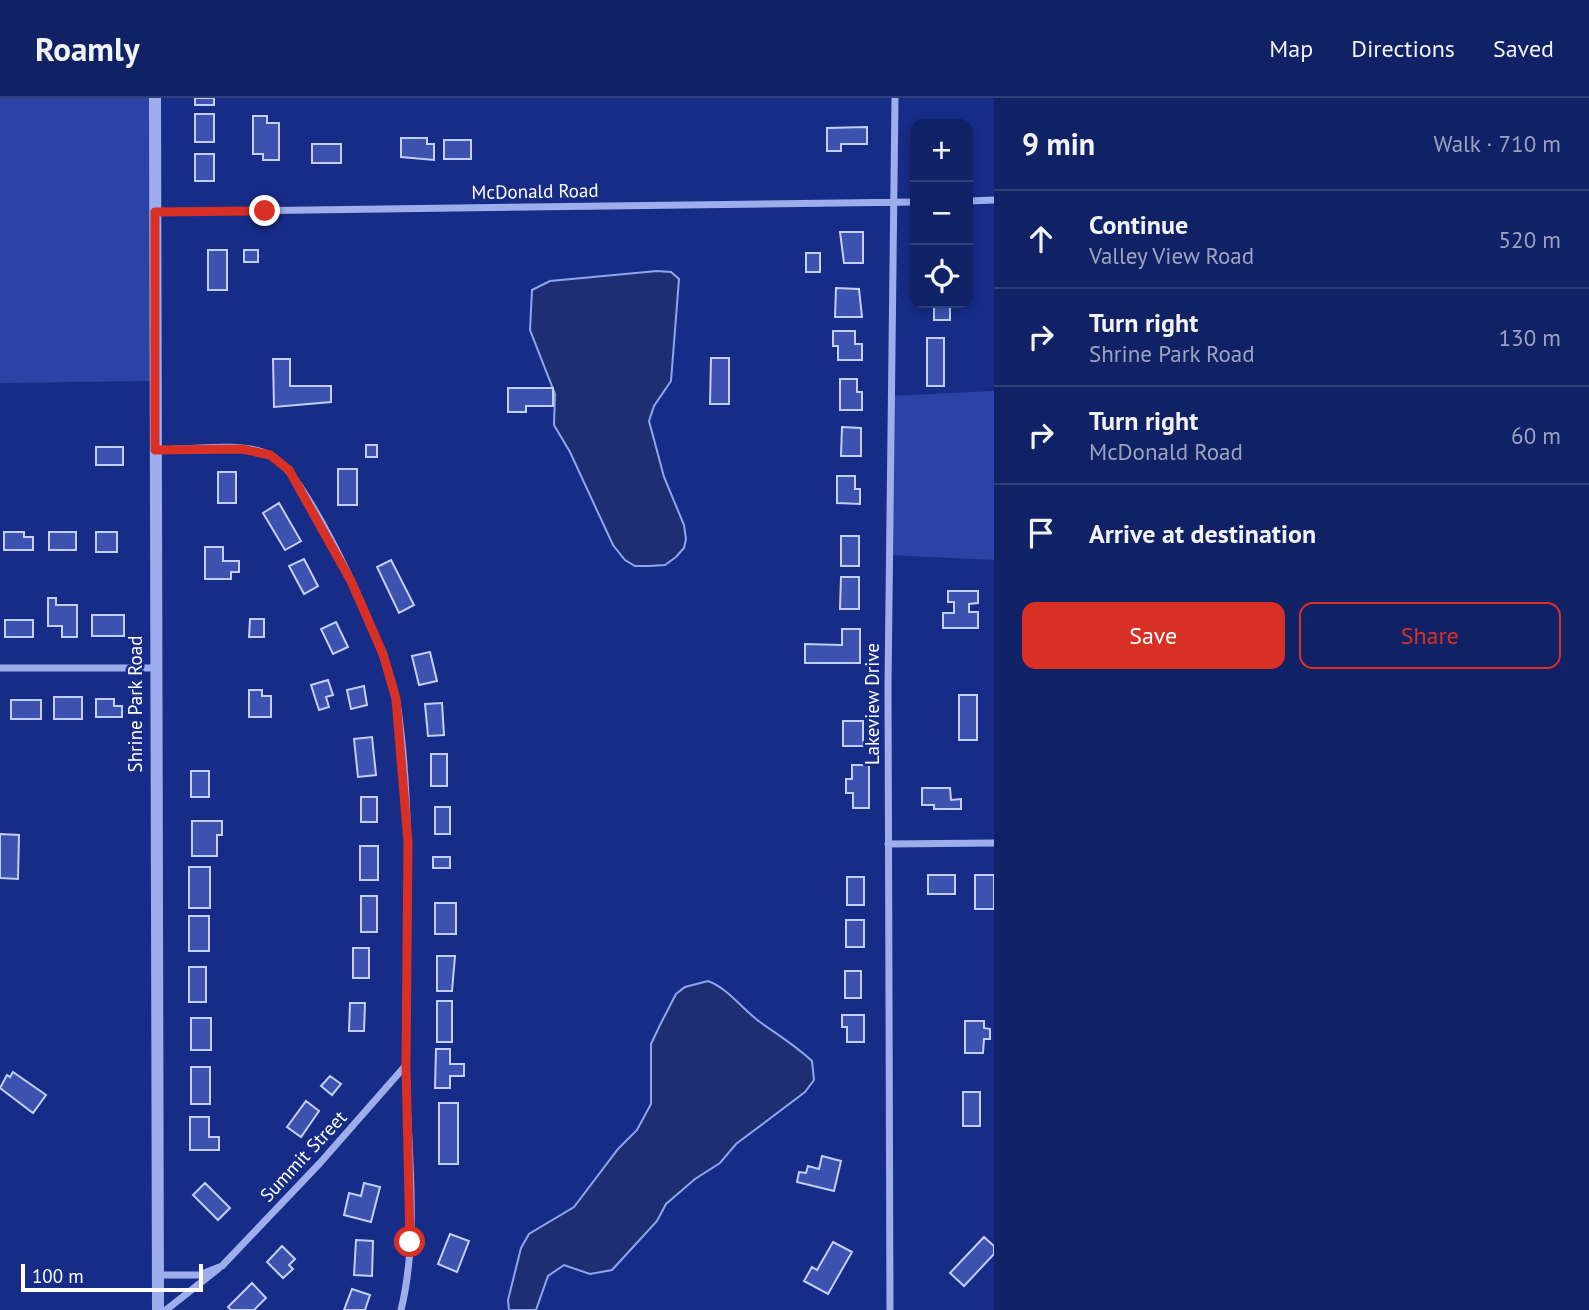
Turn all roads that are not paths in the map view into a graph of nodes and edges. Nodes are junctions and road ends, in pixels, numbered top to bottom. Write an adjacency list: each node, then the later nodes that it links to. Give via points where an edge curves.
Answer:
1 (155, 98): 7 (street, Shrine Park Road)
2 (895, 98): 5 (street, Lakeview Drive)
3 (994, 200): 4 (street)
4 (973, 201)
5 (894, 202): 6 (street, McDonald Road); 7 (street, McDonald Road); 12 (street, Lakeview Drive)
6 (910, 202)
7 (155, 212): 8 (street, Shrine Park Road)
8 (155, 450): 10 (street, Shrine Park Road); 13 (street, via 242,449 270,455 289,470 351,581 383,654 396,699 408,842)
9 (0, 668): 10 (street)
10 (154, 668): 15 (street, Shrine Park Road)
11 (994, 843): 12 (street)
12 (888, 844): 19 (street, Lakeview Drive)
13 (406, 1065): 14 (street, Summit Street); 18 (street, via 410,1242)
14 (222, 1266): 15 (street, via 199,1275); 17 (street, Summit Street)
15 (158, 1275): 16 (street, Shrine Park Road)
16 (158, 1310)
17 (166, 1310)
18 (401, 1310)
19 (890, 1310)

